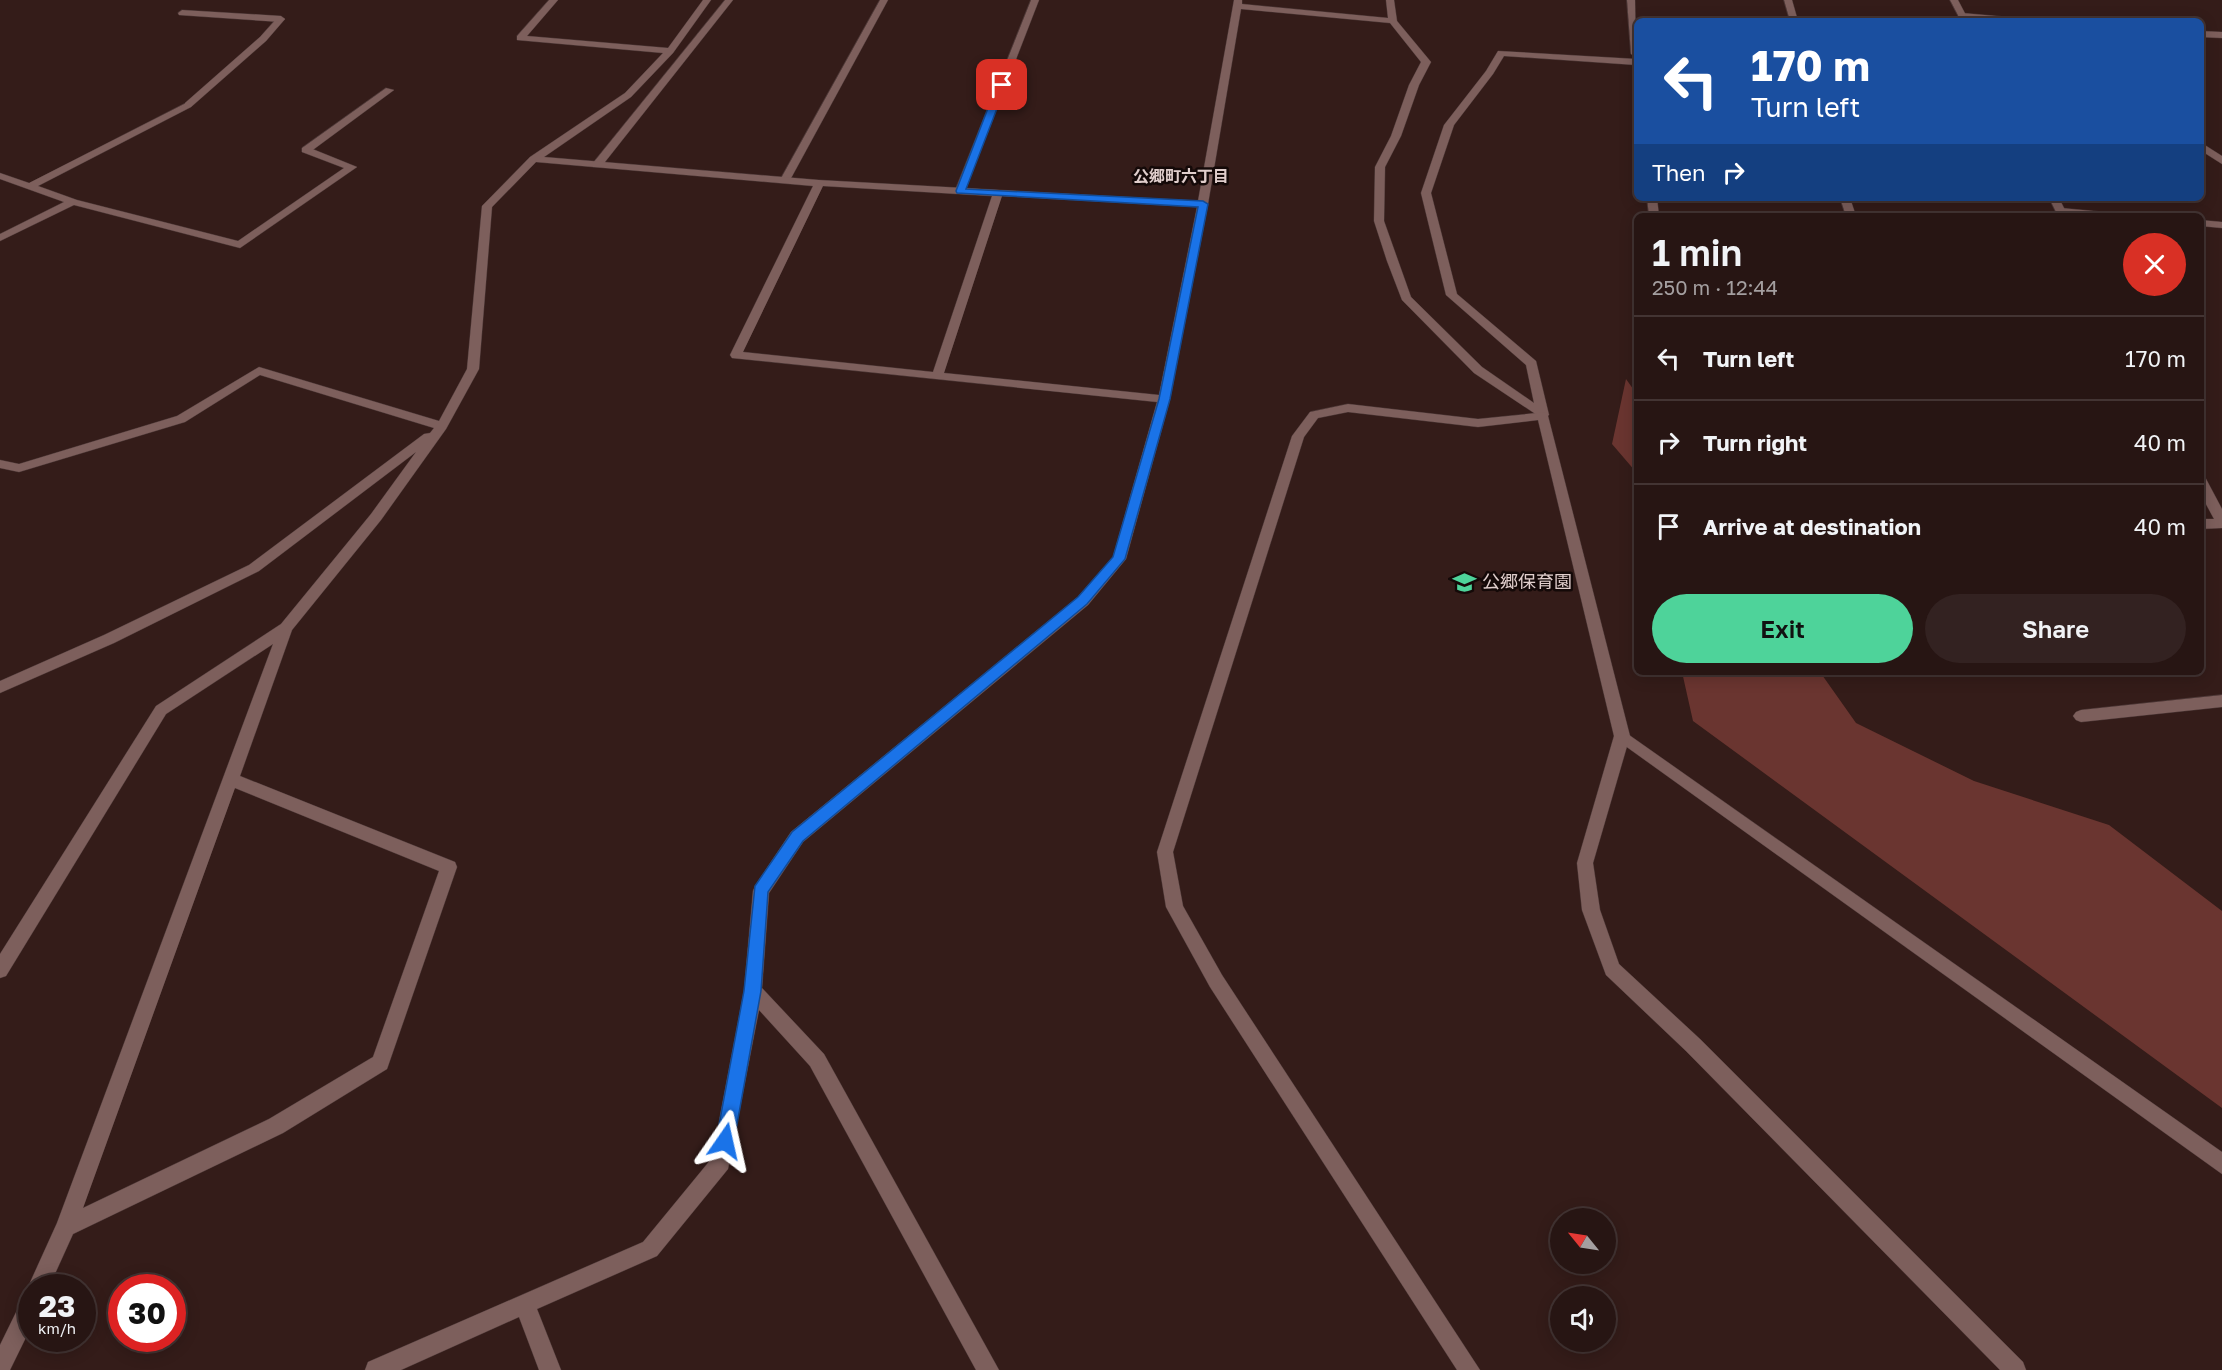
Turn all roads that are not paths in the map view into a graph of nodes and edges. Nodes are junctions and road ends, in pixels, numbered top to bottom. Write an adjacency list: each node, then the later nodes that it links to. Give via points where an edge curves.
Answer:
1 (554, 0): 18 (street, via 520,38)
2 (707, 0): 18 (street)
3 (729, 0): 24 (street)
4 (884, 0): 26 (street)
5 (1035, 0): 29 (street)
6 (1390, 0): 14 (street)
7 (1631, 0): 15 (street)
8 (1788, 0): 12 (street)
9 (1954, 0): 13 (street)
10 (1238, 3): 14 (street); 32 (street)
11 (182, 13): 28 (street, via 282,19 188,105)
12 (1793, 18)
13 (1963, 18)
14 (1393, 21): 38 (street, via 1426,62 1380,167 1379,221 1406,298 1478,370)
15 (1634, 32)
16 (2204, 34): 17 (street)
17 (2222, 35)
18 (669, 51): 22 (street, via 628,95)
19 (1634, 62): 38 (street, via 1502,53 1449,125 1426,193 1452,296 1532,364)
20 (389, 90): 31 (street, via 306,150 352,167 240,245)
21 (2204, 148): 23 (street)
22 (534, 159): 24 (street); 39 (street, via 487,206 473,369)
23 (2222, 161)
24 (597, 165): 26 (street)
25 (0, 176): 28 (street)
26 (785, 180): 27 (street)
27 (819, 183): 29 (street); 36 (street, via 736,355)
28 (31, 186): 31 (street)
29 (960, 191): 30 (street)
30 (998, 193): 32 (street); 36 (street)
31 (73, 201): 35 (street)
32 (1203, 204): 37 (street)
33 (2204, 223): 34 (street)
34 (2222, 225)
35 (0, 238)
36 (937, 377): 37 (street)
37 (1164, 399): 51 (street, via 1119,559 1083,601 797,837 761,891)
38 (1543, 415): 48 (street); 61 (street, via 1478,423 1348,408 1314,415 1298,436 1165,852 1175,907 1216,981)
39 (442, 426): 40 (street, via 259,372 181,419 19,468); 44 (street, via 376,517); 45 (street, via 254,568)
40 (0, 464)
41 (2204, 488): 42 (street)
42 (2222, 522): 43 (street)
43 (2204, 524)
44 (286, 628): 49 (street); 50 (street, via 161,710)
45 (0, 687)
46 (2222, 700): 47 (street)
47 (2081, 716)
48 (1622, 736): 52 (street); 62 (street, via 1585,863 1591,910 1612,969 1693,1045)
49 (231, 779): 53 (street); 53 (street, via 449,867 380,1063 276,1126)
50 (0, 970)
51 (753, 991): 55 (street, via 721,1162 650,1249); 60 (street, via 817,1060)
52 (2222, 1164)
53 (66, 1227): 54 (street)
54 (44, 1274)
55 (525, 1305): 58 (street); 59 (street)
56 (18, 1330): 57 (street)
57 (0, 1368)
58 (376, 1370)
59 (550, 1370)
60 (988, 1370)
61 (1469, 1370)
62 (2015, 1370)

